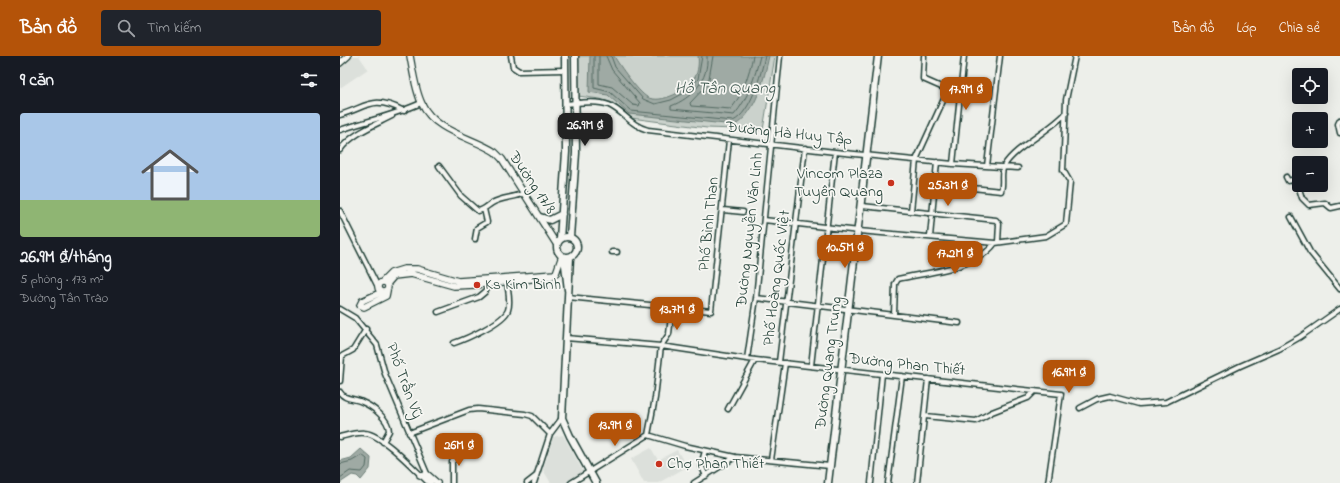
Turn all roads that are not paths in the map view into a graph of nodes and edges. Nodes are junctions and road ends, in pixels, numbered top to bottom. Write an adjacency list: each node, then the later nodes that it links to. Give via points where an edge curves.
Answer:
1 (348, 56): 12 (street)
2 (410, 56): 16 (street, Đường 17/8)
3 (510, 56): 13 (street, via 513,67 519,71)
4 (565, 56): 13 (main road)
5 (575, 56): 17 (main road)
6 (780, 56): 27 (street, Đường Nguyễn Văn Linh)
7 (878, 56): 31 (main road, Đường Quang Trung)
8 (924, 56): 14 (street, via 923,79)
9 (964, 56): 15 (street)
10 (1000, 56): 36 (street)
11 (1075, 56): 20 (street, via 1066,100)
12 (340, 63)
13 (565, 70): 18 (main road)
14 (948, 90): 15 (street); 32 (street)
15 (960, 93): 34 (street)
16 (421, 103): 19 (street); 41 (street, Đường 17/8, via 426,112 442,125 495,152)
17 (576, 103): 18 (street, Đường Hà Huy Tập); 26 (street, Đường Hà Huy Tập, via 593,102 609,106 634,125 648,130); 57 (main road, via 576,153)
18 (565, 104): 49 (main road, via 566,152)
19 (404, 110): 21 (street); 22 (street, via 390,104 374,102)
20 (1066, 113): 37 (street, via 1012,157); 61 (street, via 1063,170 1070,182 1065,226 1046,236)
21 (396, 114): 24 (street, via 379,116); 29 (street, via 362,132)
22 (340, 115)
23 (1340, 120): 25 (street)
24 (340, 130)
25 (1340, 133)
26 (729, 140): 27 (street, Đường Hà Huy Tập); 45 (street, Phố Bình Than)
27 (771, 145): 28 (street, Đường Hà Huy Tập); 53 (street, Đường Nguyễn Văn Linh)
28 (805, 148): 30 (street, Đường Hà Huy Tập); 54 (street, Phố Hoàng Quốc Việt)
29 (340, 150)
30 (835, 152): 31 (street, Đường Hà Huy Tập); 55 (street)
31 (868, 154): 32 (street, Đường Hà Huy Tập); 42 (main road, Đường Quang Trung)
32 (916, 160): 33 (street, Đường Hà Huy Tập); 47 (street)
33 (937, 162): 34 (street, Đường Hà Huy Tập); 40 (street)
34 (953, 164): 36 (street, Đường Hà Huy Tập)
35 (439, 166): 44 (street, via 461,196 478,211)
36 (987, 166): 37 (street, Đường Hà Huy Tập)
37 (1004, 167): 38 (street, Đường Hà Huy Tập); 40 (street, via 1002,189 998,191)
38 (1018, 168)
39 (1286, 177): 43 (street, via 1288,181 1296,180 1302,198 1309,205 1325,203 1332,208)
40 (935, 184): 50 (street)
41 (524, 193): 44 (street, via 493,202); 51 (street, Đường 17/8)
42 (862, 206): 47 (street); 56 (main road, Đường Quang Trung)
43 (1340, 206)
44 (484, 209): 59 (street, via 488,222 477,228)
45 (723, 210): 48 (street); 72 (street, Phố Bình Than, via 712,309 708,312)
46 (340, 211): 66 (street)
47 (910, 211): 50 (street)
48 (743, 212)
49 (562, 214): 51 (main road, via 550,220); 60 (main road)
50 (932, 214): 58 (street); 61 (street, via 996,220 999,224)
51 (540, 217): 60 (street, Đường 17/8)
52 (1291, 217): 67 (street, via 1310,252)
53 (764, 220): 54 (street); 69 (street, Đường Nguyễn Văn Linh)
54 (795, 222): 55 (street); 70 (street, Phố Hoàng Quốc Việt)
55 (826, 226): 56 (street); 71 (street)
56 (859, 231): 58 (street); 75 (main road, Đường Quang Trung)
57 (570, 237): 60 (main road); 62 (main road, via 575,241 577,248 576,252)
58 (930, 237): 61 (street)
59 (475, 239)
60 (559, 242): 62 (main road, via 558,251)
61 (997, 242): 77 (street, via 962,266 898,279 895,284)
62 (566, 257): 63 (street); 68 (main road)
63 (555, 274): 64 (street); 65 (street, via 550,277)
64 (491, 281): 65 (street); 66 (street, via 454,286 411,274 394,276); 76 (street, via 485,292 479,296)
65 (507, 282): 81 (street, via 509,306 506,314 474,336)
66 (383, 284): 66 (street, via 388,286 384,291)
67 (1340, 289)
68 (569, 295): 72 (street, Phố Bình Than); 80 (main road)
69 (756, 298): 70 (street); 83 (street, Đường Nguyễn Văn Linh)
70 (787, 303): 71 (street); 85 (street, Phố Hoàng Quốc Việt)
71 (817, 306): 75 (street); 87 (street)
72 (672, 307): 82 (street, via 668,334)
73 (340, 309): 79 (street, Phố Trần Vỹ, via 352,315)
74 (1340, 309): 95 (street, via 1278,349 1166,402 1139,404 1110,396 1097,399)
75 (850, 311): 77 (street); 88 (main road, Đường Quang Trung)
76 (438, 312)
77 (894, 315): 78 (street)
78 (958, 322)
79 (366, 329): 92 (street, via 353,350 342,356); 99 (street, Phố Trần Vỹ, via 380,351 385,374)
80 (566, 338): 82 (street, Đường Phan Thiết); 98 (main road)
81 (454, 344)
82 (661, 346): 83 (street, Đường Phan Thiết); 101 (street)
83 (747, 359): 84 (street, Đường Phan Thiết)
84 (755, 360): 85 (street, Đường Phan Thiết); 96 (street)
85 (779, 362): 86 (street, Đường Phan Thiết)
86 (785, 363): 87 (street, Đường Phan Thiết); 107 (street)
87 (811, 366): 88 (street, Đường Phan Thiết)
88 (840, 370): 89 (street, Đường Phan Thiết); 108 (main road, Đường Quang Trung)
89 (882, 374): 90 (street, Đường Phan Thiết); 122 (street)
90 (902, 376): 91 (street, Đường Phan Thiết); 123 (street)
91 (928, 379): 93 (street, Đường Phan Thiết); 97 (street)
92 (340, 382)
93 (1035, 391): 97 (street, via 1028,398 976,421); 125 (street, Đường Phan Thiết, via 1061,394)
94 (340, 392): 103 (street, via 344,397 362,402 387,423 389,431)
95 (1080, 408)
96 (728, 410)
97 (925, 416): 124 (street)
98 (562, 418): 100 (street); 109 (main road)
99 (409, 433): 100 (street, via 466,411 478,409 532,416); 110 (street, Phố Trần Vỹ)
100 (550, 434): 113 (street)
101 (648, 435): 104 (street); 109 (street)
102 (340, 437): 103 (street, via 367,433)
103 (383, 442): 111 (street)
104 (705, 450): 106 (street); 112 (street, via 701,465)
105 (460, 451): 116 (street, via 452,462)
106 (735, 457): 107 (street); 112 (street)
107 (771, 460): 108 (street)
108 (830, 466): 121 (main road, Đường Quang Trung)
109 (589, 472): 118 (street); 119 (main road)
110 (427, 473): 111 (street, via 426,477); 114 (street, Phố Trần Vỹ); 115 (street, Phố Trần Vỹ)
111 (420, 475): 114 (street)
112 (706, 476): 120 (street)
113 (536, 480): 117 (street)
114 (430, 483)
115 (437, 483)
116 (452, 483)
117 (527, 483)
118 (570, 483)
119 (596, 483)
120 (694, 483)
121 (828, 483)
122 (872, 483)
123 (888, 483)
124 (917, 483)
125 (1048, 483)

